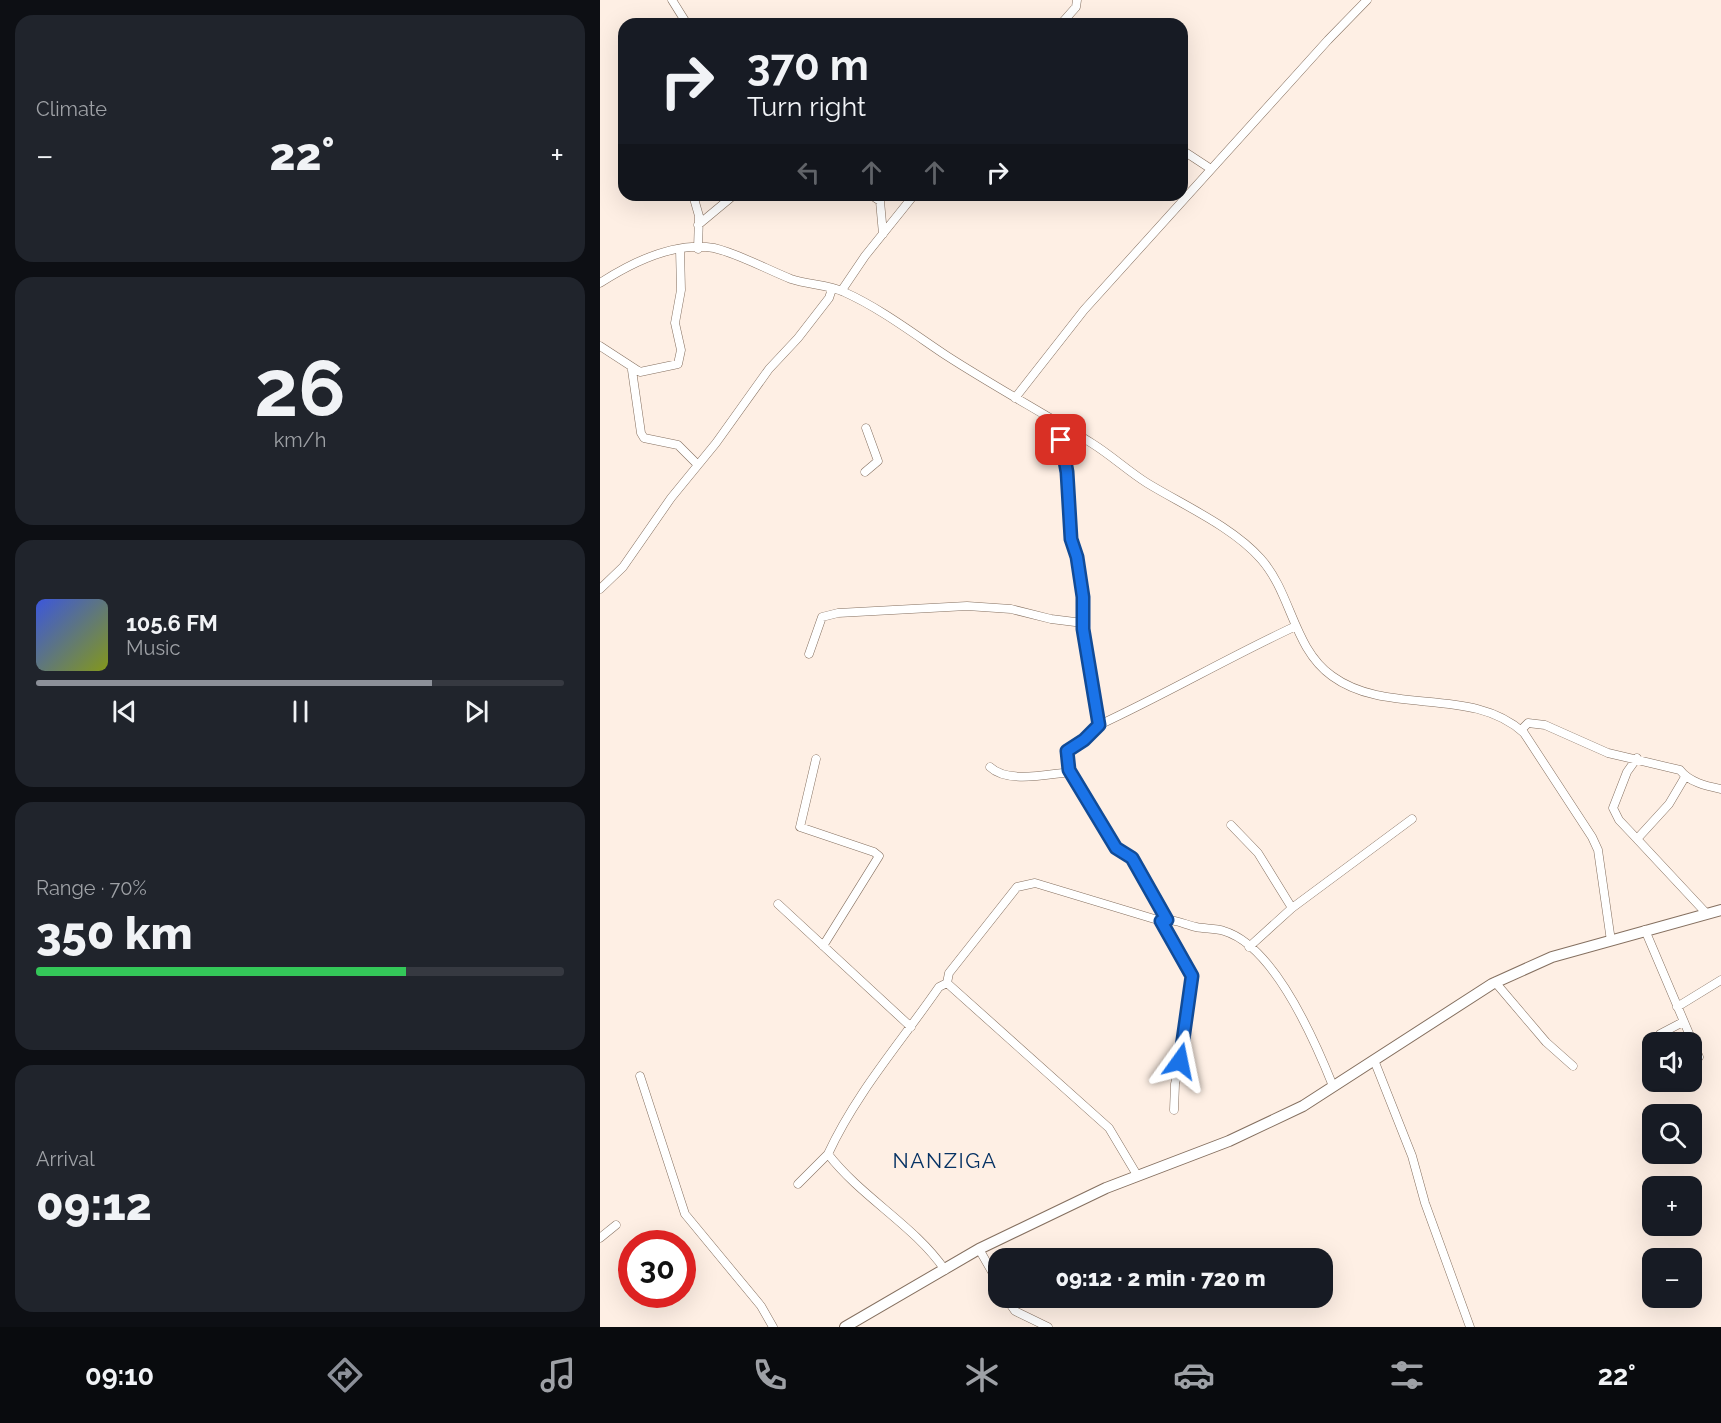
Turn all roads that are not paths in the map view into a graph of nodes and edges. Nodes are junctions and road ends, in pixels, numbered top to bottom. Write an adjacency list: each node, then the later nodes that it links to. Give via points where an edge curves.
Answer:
1 (672, 0): 4 (street)
2 (1077, 0): 5 (street)
3 (1366, 0): 7 (street)
4 (683, 18)
5 (1066, 18)
6 (1188, 154): 7 (street)
7 (1211, 169): 8 (street)
8 (1188, 195)
9 (695, 201): 14 (street)
10 (727, 201): 14 (street)
11 (880, 201): 15 (street)
12 (909, 201): 15 (street)
13 (1182, 201): 23 (street, via 1084,310)
14 (698, 225): 17 (street)
15 (883, 234): 20 (street)
16 (680, 249): 17 (street); 18 (street, via 623,268); 22 (street, via 681,290 675,323 680,338 680,362 639,372)
17 (698, 249): 19 (street, via 713,248 802,283)
18 (600, 283)
19 (832, 289): 20 (street); 26 (street, via 829,298)
20 (842, 290): 23 (street)
21 (600, 346): 22 (street)
22 (632, 370): 26 (street, via 644,438 678,445)
23 (1015, 398): 24 (street)
24 (1056, 422): 29 (street, via 1067,472 1071,539 1083,597); 30 (street, via 1145,482 1204,514 1262,560)
25 (866, 428): 27 (street, via 879,461)
26 (697, 464): 28 (street, via 623,567)
27 (865, 472)
28 (600, 589)
29 (1083, 623): 31 (street, via 1011,609 967,606 838,612 822,617); 32 (street)
30 (1296, 626): 32 (street); 33 (street, via 1316,662 1333,677 1355,688 1393,698 1491,712)
31 (809, 654)
32 (1099, 725): 37 (street, via 1067,751)
33 (1521, 730): 34 (street, via 1528,723 1545,725 1608,753); 49 (street, via 1598,850)
34 (1636, 758): 38 (street, via 1680,770); 42 (street, via 1613,808)
35 (816, 759): 50 (street, via 801,827 879,856)
36 (990, 767): 37 (street, via 1005,774 1029,776)
37 (1071, 772): 47 (street, via 1116,848 1132,858)
38 (1685, 777): 39 (street); 42 (street, via 1669,804)
39 (1721, 789)
40 (1412, 819): 44 (street)
41 (1231, 825): 44 (street, via 1258,853)
42 (1638, 839): 46 (street)
43 (778, 904): 50 (street)
44 (1292, 908): 51 (street)
45 (1721, 910): 46 (street)
46 (1707, 914): 48 (street)
47 (1164, 920): 51 (street, via 1224,931); 54 (street, via 1035,883 1017,887 949,973); 64 (street, via 1192,976)
48 (1645, 930): 49 (street); 55 (street)
49 (1611, 940): 53 (street, via 1552,957)
50 (823, 946): 57 (street)
51 (1250, 947): 63 (street, via 1283,986)
52 (1721, 980): 55 (street)
53 (1495, 982): 60 (street); 61 (street, via 1546,1042)
54 (947, 983): 57 (street, via 939,987); 66 (street, via 1109,1128)
55 (1677, 1007): 56 (street)
56 (1683, 1022): 58 (street); 59 (street)
57 (911, 1027): 65 (street, via 860,1095)
58 (1664, 1032)
59 (1688, 1032)
60 (1374, 1060): 63 (street); 77 (street, via 1412,1156)
61 (1573, 1066)
62 (640, 1076): 74 (street, via 685,1214 761,1306)
63 (1333, 1086): 66 (street, via 1303,1106 1229,1141)
64 (1174, 1110)
65 (828, 1154): 67 (street); 72 (street, via 933,1253)
66 (1137, 1174): 70 (street)
67 (798, 1184)
68 (616, 1225): 69 (street)
69 (600, 1238)
70 (979, 1250): 71 (street); 72 (street)
71 (988, 1265)
72 (945, 1270): 75 (street)
73 (1013, 1308): 76 (street)
74 (773, 1327)
75 (845, 1327)
76 (1048, 1327)
77 (1470, 1327)

